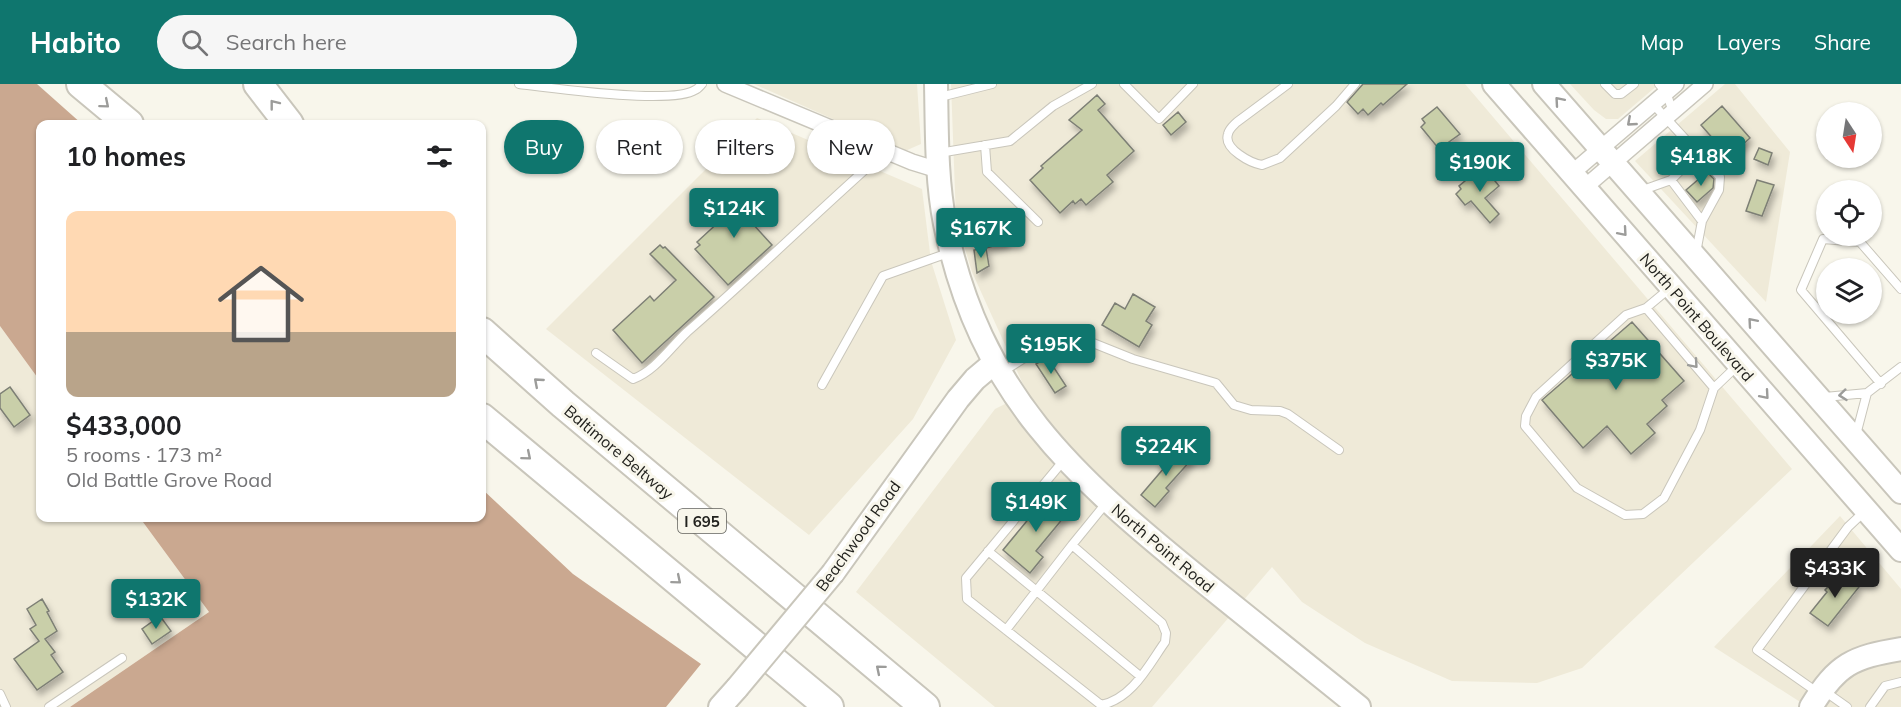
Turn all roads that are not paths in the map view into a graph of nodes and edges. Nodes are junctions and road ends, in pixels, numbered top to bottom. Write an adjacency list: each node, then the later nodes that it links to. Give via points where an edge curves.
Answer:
1 (81, 84): 22 (highway, one-way to 22)
2 (258, 84): 23 (highway, one-way to 2)
3 (519, 84): 4 (lane, via 579,92 666,96 694,91)
4 (702, 84)
5 (725, 84): 24 (street)
6 (992, 84): 17 (lane)
7 (1092, 84): 25 (lane, via 1053,106 1010,141)
8 (1124, 84): 9 (lane, via 1159,119)
9 (1193, 84)
10 (1288, 84): 11 (lane, via 1230,130 1228,142 1248,160 1262,165 1280,158)
11 (1355, 84)
12 (1494, 84): 32 (street, North Point Boulevard)
13 (1544, 84): 28 (street, one-way to 13)
14 (1605, 84): 15 (lane, via 1615,94)
15 (1634, 84)
16 (1706, 84): 21 (street)
17 (978, 85): 19 (lane)
18 (1667, 87): 20 (street); 21 (lane)
19 (936, 91): 29 (street, North Point Road)
20 (1653, 104): 21 (lane); 28 (street, one-way to 28)
21 (1670, 115): 27 (lane); 28 (street)
22 (124, 120)
23 (286, 120)
24 (812, 120)
25 (985, 145): 29 (lane); 35 (lane, via 987,172)
26 (895, 153): 29 (street)
27 (1698, 153): 31 (lane); 34 (lane, via 1720,177 1719,190)
28 (1607, 156): 32 (street); 33 (street)
29 (938, 161): 36 (street, North Point Road)
30 (859, 174): 42 (lane, via 645,375 633,379)
31 (1671, 180): 33 (lane); 34 (lane)
32 (1578, 181): 38 (street, North Point Boulevard, one-way to 38)
33 (1638, 191): 37 (street)
34 (1702, 221): 37 (lane)
35 (1038, 222)
36 (952, 252): 45 (street, North Point Road, via 972,315); 47 (lane, via 883,276)
37 (1696, 257): 50 (street, one-way to 37)
38 (1671, 287): 40 (lane); 43 (street, North Point Boulevard)
39 (1901, 289): 46 (lane, via 1860,242 1823,239 1801,290)
40 (1646, 308): 48 (lane, one-way to 48); 48 (lane, via 1626,315 1536,397 1526,416 1526,426 1577,488 1625,515 1643,514 1664,498 1700,430)
41 (486, 336): 73 (highway, Baltimore Beltway / I 695, one-way to 41)
42 (596, 353)
43 (1738, 364): 48 (lane); 57 (street, North Point Boulevard, one-way to 57)
44 (1901, 367): 46 (lane)
45 (997, 368): 53 (lane, via 1071,339 1083,339 1133,359 1216,383 1234,405 1288,414); 54 (street, North Point Road, via 1020,405); 71 (street, Beachwood Road, bridge, via 975,379 958,399 833,573)
46 (1881, 384): 49 (lane)
47 (822, 385)
48 (1714, 388)
49 (1867, 393): 50 (lane, one-way to 50); 52 (lane)
50 (1819, 398): 52 (street)
51 (486, 421): 72 (highway, one-way to 72)
52 (1854, 439): 55 (street)
53 (1339, 450)
54 (1065, 459): 56 (street, North Point Road); 60 (lane)
55 (1901, 492)
56 (1107, 501): 58 (lane); 74 (street, North Point Road)
57 (1866, 510): 59 (street, North Point Boulevard); 68 (lane, via 1848,527 1757,650)
58 (1072, 545): 61 (lane); 65 (lane, via 1161,623 1165,642)
59 (1901, 550)
60 (988, 551): 61 (lane); 62 (lane, via 966,578 967,599)
61 (1036, 591): 62 (lane); 65 (lane)
62 (1006, 630): 65 (lane, via 1101,705 1128,693)
63 (1901, 649): 68 (street, via 1875,653 1846,665 1835,673)
64 (122, 658): 70 (lane)
65 (1140, 676)
66 (1901, 682): 76 (lane, via 1885,686)
67 (0, 694): 69 (lane)
68 (1818, 697): 75 (lane)
69 (6, 707)
70 (49, 707)
71 (720, 707)
72 (829, 707)
73 (925, 707)
74 (1359, 707)
75 (1847, 707)
76 (1870, 707)

